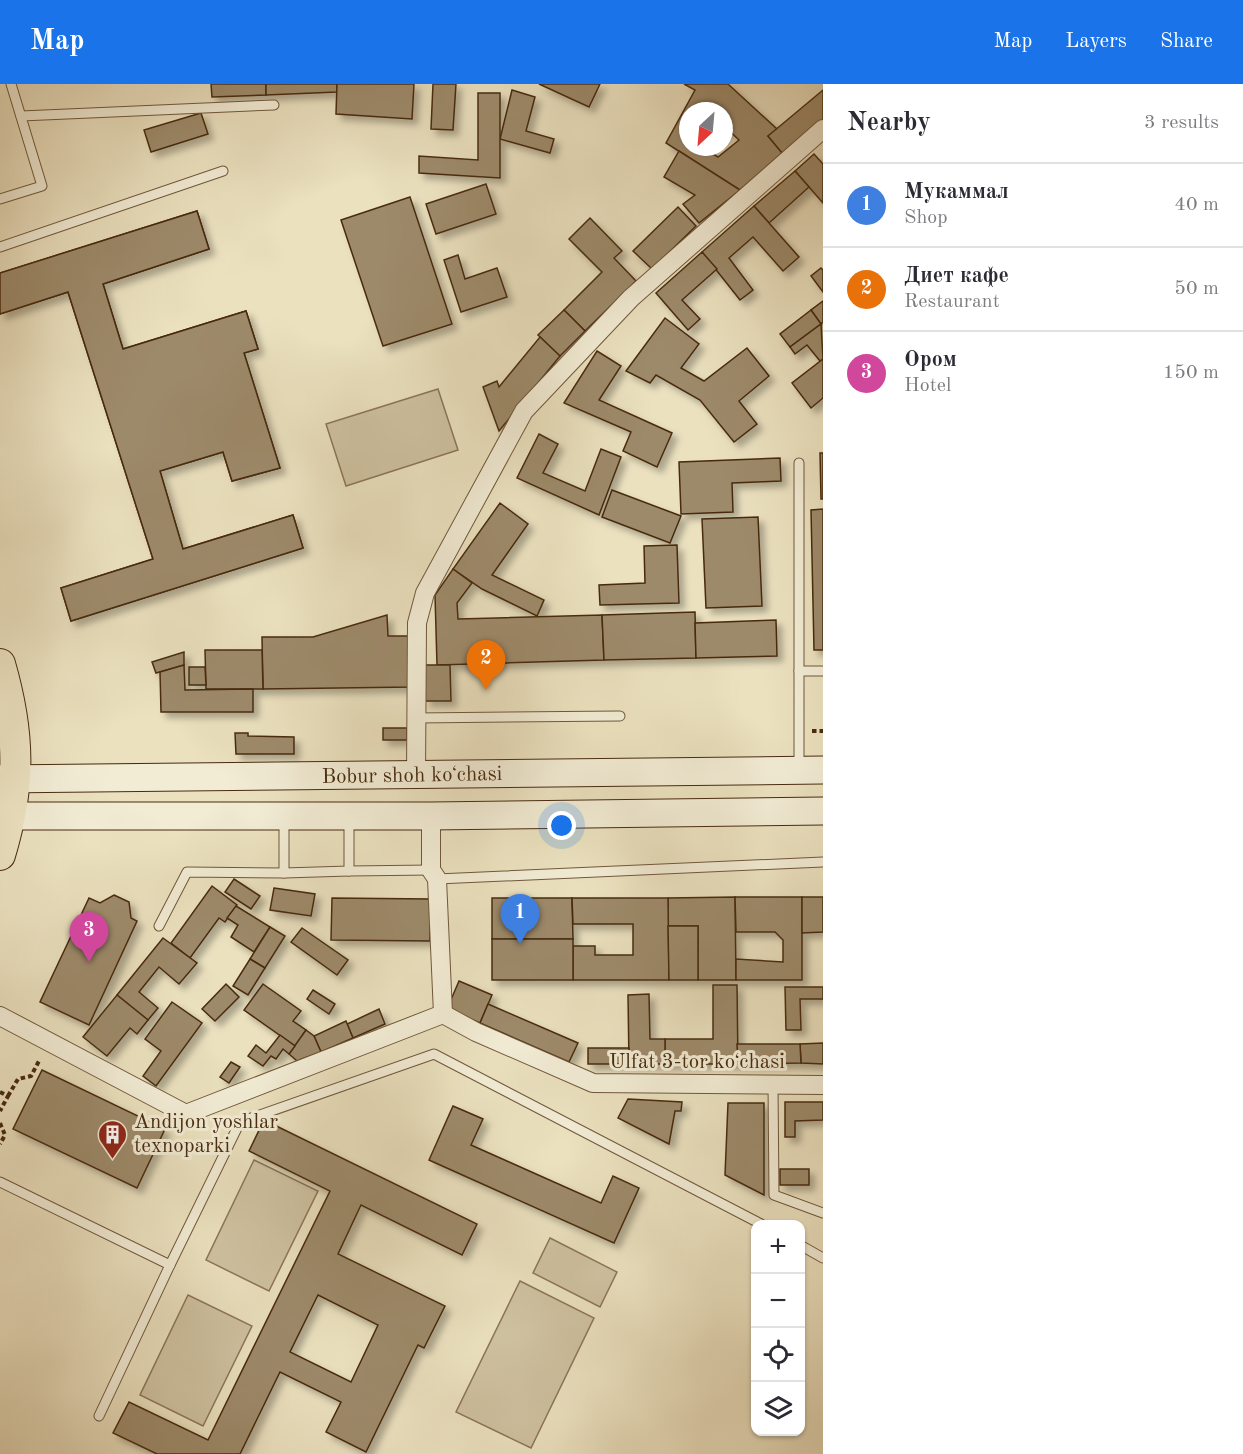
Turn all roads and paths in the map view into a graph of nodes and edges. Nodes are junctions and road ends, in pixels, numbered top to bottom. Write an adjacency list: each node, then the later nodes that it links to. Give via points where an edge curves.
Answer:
1 (12, 84): 3 (lane)
2 (274, 105): 3 (lane)
3 (21, 116): 6 (lane, via 42,186)
4 (823, 129): 13 (street, via 631,298 524,411 425,593 417,623)
5 (223, 171): 7 (lane)
6 (0, 199)
7 (0, 247)
8 (799, 463): 10 (lane)
9 (0, 664): 16 (main road, via 13,723)
10 (800, 671): 11 (lane); 14 (lane)
11 (823, 671)
12 (620, 716): 13 (lane)
13 (416, 718): 15 (street)
14 (811, 771): 15 (main road, Bobur shoh koʻchasi)
15 (416, 776): 17 (main road, Bobur shoh koʻchasi)
16 (8, 779): 17 (main road, Bobur shoh koʻchasi); 19 (main road)
17 (91, 779): 20 (main road)
18 (823, 811): 23 (main road, Bobur shoh koʻchasi)
19 (6, 816): 20 (main road, Bobur shoh koʻchasi); 24 (main road)
20 (96, 816): 21 (main road, Bobur shoh koʻchasi)
21 (284, 816): 22 (main road, Bobur shoh koʻchasi); 27 (lane)
22 (349, 816): 23 (main road, Bobur shoh koʻchasi); 26 (lane)
23 (430, 816): 28 (street)
24 (0, 855)
25 (823, 862): 28 (lane)
26 (349, 871): 27 (lane); 28 (lane)
27 (284, 873): 29 (lane, via 187,872)
28 (434, 875): 30 (street)
29 (159, 926)
30 (442, 1014): 32 (street, via 186,1114); 33 (street, Ulfat 3-tor koʻchasi, via 593,1083)
31 (0, 1016): 32 (street)
32 (49, 1042): 36 (path, via 31,1076 18,1079)
33 (773, 1085): 34 (street, Ulfat 3-tor koʻchasi); 41 (lane, via 774,1195)
34 (823, 1085)
35 (0, 1092): 36 (path)
36 (8, 1096): 37 (path)
37 (0, 1111)
38 (0, 1123): 39 (path, via 5,1135)
39 (0, 1144)
40 (0, 1182): 45 (lane)
41 (823, 1213)
42 (753, 1220): 45 (lane, via 434,1054 240,1122)
43 (805, 1247): 44 (lane)
44 (823, 1257)
45 (170, 1265): 46 (lane)
46 (99, 1416)

